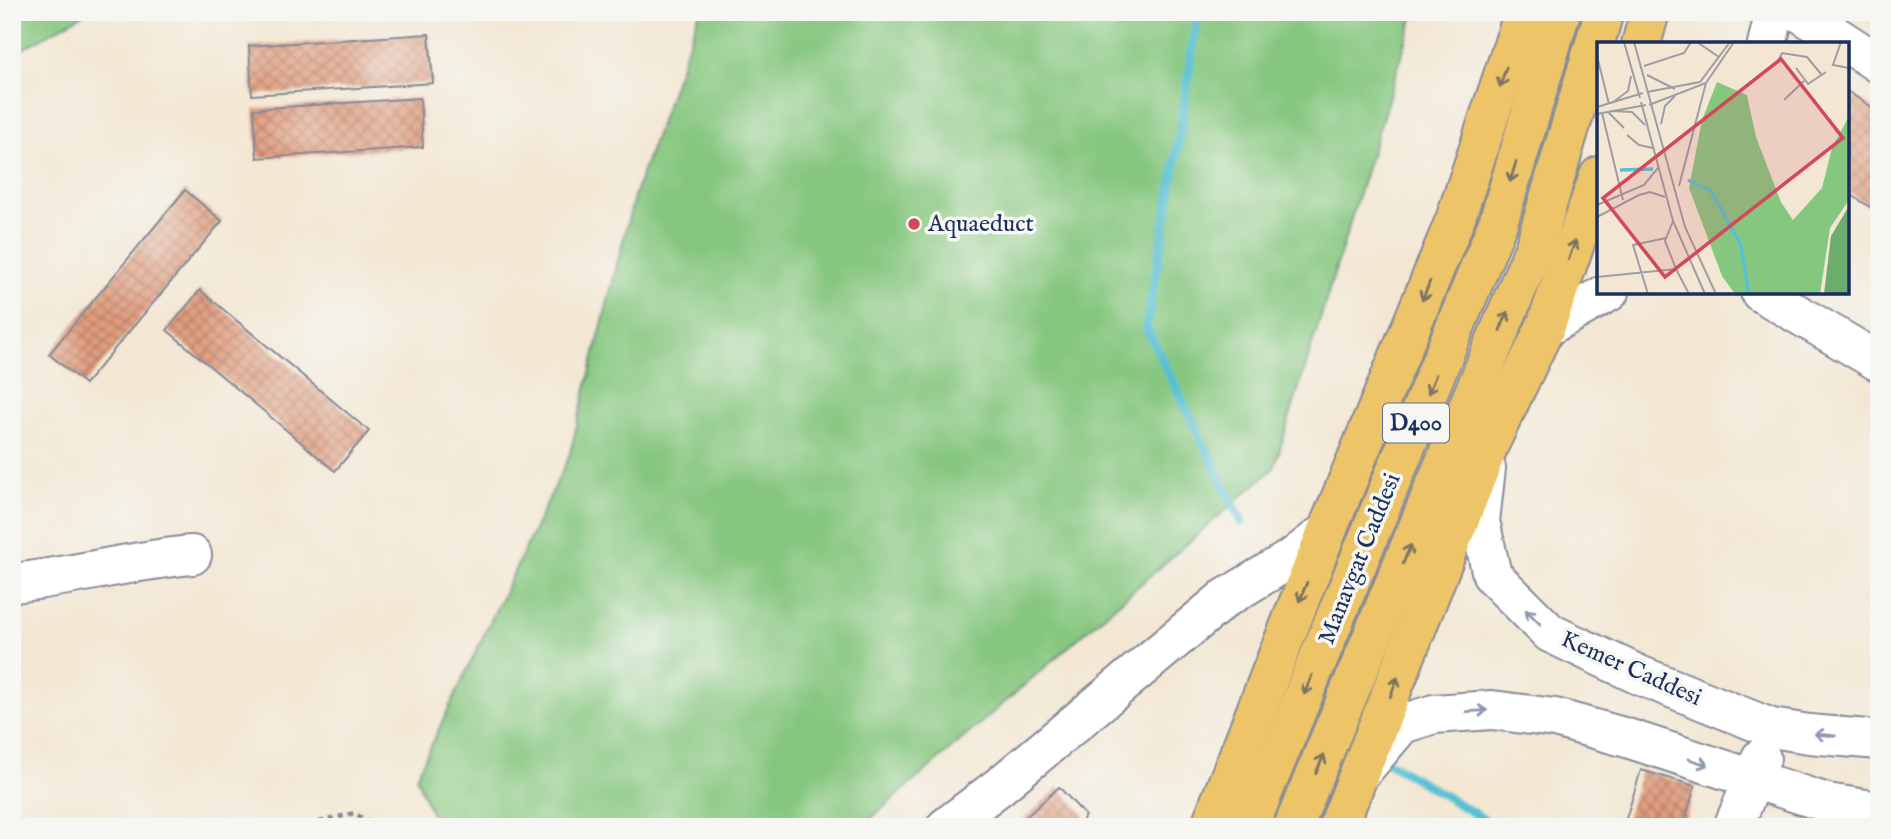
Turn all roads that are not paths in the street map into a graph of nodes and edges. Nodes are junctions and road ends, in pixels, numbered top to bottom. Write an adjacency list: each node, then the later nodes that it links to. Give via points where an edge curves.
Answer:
1 (1524, 12): 18 (highway, one-way to 18, via 1455,220)
2 (1561, 12): 28 (highway, Manavgat Caddesi / D400, one-way to 28, via 1498,223)
3 (1604, 12): 29 (highway, Manavgat Caddesi / D400, one-way to 3, via 1535,246)
4 (1650, 12): 7 (highway)
5 (1775, 12): 8 (street)
6 (1799, 12): 9 (street)
7 (1641, 42)
8 (1768, 42)
9 (1845, 42)
10 (1849, 44): 11 (street)
11 (1879, 64)
12 (1597, 182): 15 (highway, one-way to 12)
13 (1605, 294): 15 (street)
14 (1763, 294): 16 (street)
15 (1545, 328): 17 (highway)
16 (1879, 362)
17 (1489, 445): 21 (street, Kemer Caddesi, one-way to 17, via 1550,634 1492,575 1480,522); 23 (highway, one-way to 17)
18 (1327, 531): 26 (street, via 1224,599); 27 (highway, one-way to 27)
19 (192, 555): 20 (street)
20 (12, 583)
21 (1771, 728): 22 (street, Kemer Caddesi, one-way to 21); 24 (street)
22 (1879, 740)
23 (1360, 774): 24 (street, one-way to 24, via 1402,724 1434,714 1492,710 1555,718); 30 (highway)
24 (1754, 780): 25 (street, via 1827,803); 31 (street)
25 (1879, 811)
26 (946, 827)
27 (1210, 827)
28 (1249, 827)
29 (1293, 827)
30 (1338, 827)
31 (1732, 827)

